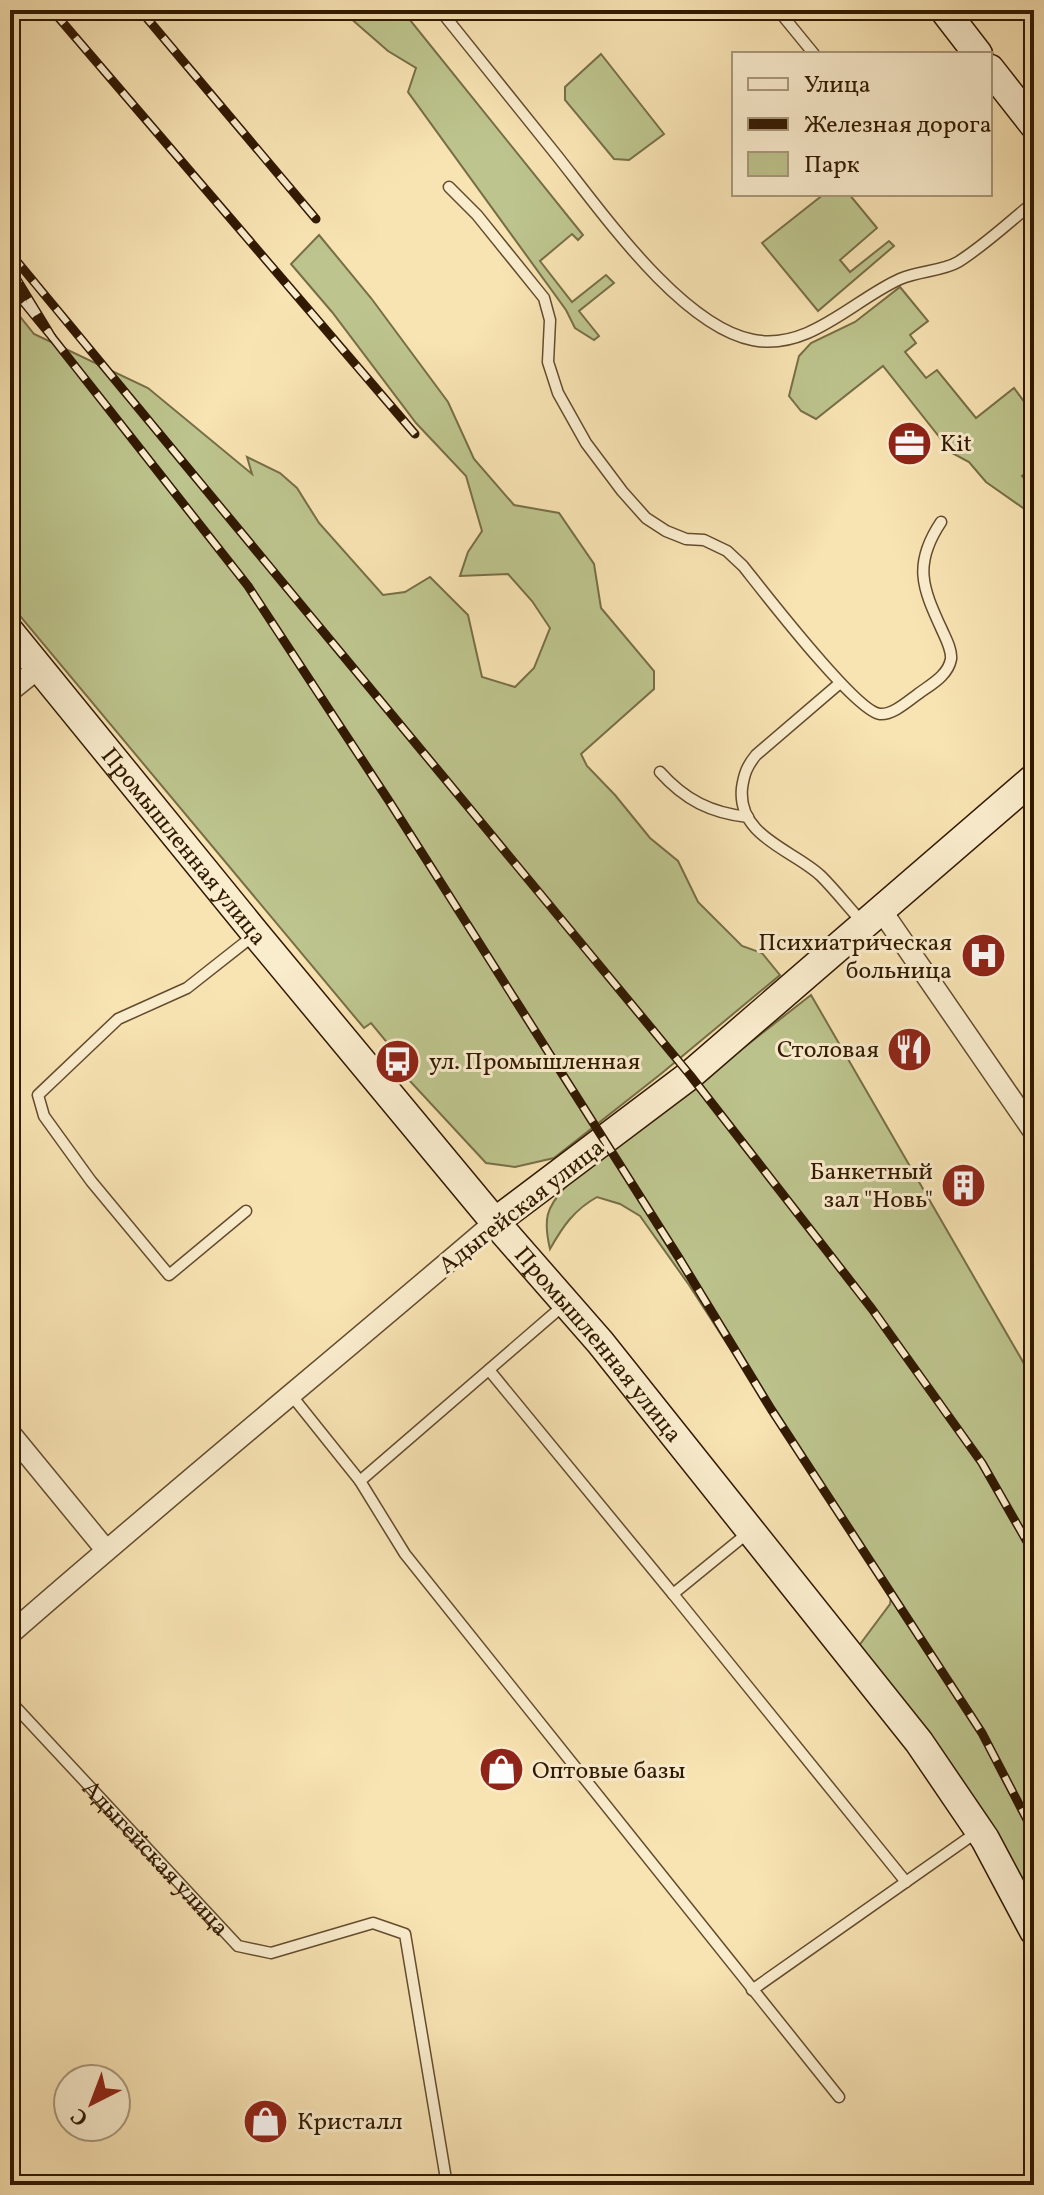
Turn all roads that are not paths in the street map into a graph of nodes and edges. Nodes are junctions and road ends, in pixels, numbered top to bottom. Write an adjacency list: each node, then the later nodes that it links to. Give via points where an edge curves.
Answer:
1 (440, 10): 9 (lane, via 662,281 719,327 752,340 798,337 899,279 953,265)
2 (778, 10): 4 (lane)
3 (944, 10): 5 (main road)
4 (812, 52)
5 (976, 52)
6 (992, 72): 7 (main road)
7 (1034, 125)
8 (449, 187): 13 (lane, via 544,298 550,320 548,362 558,393 622,491 666,531 727,551)
9 (1034, 202)
10 (941, 522): 13 (lane, via 930,538 922,580 948,641 951,657 946,670 880,714)
11 (10, 632): 12 (main road, Промышленная улица)
12 (40, 667): 14 (street); 19 (main road, Промышленная улица)
13 (840, 683): 17 (lane, via 747,766 741,795)
14 (10, 691)
15 (660, 772): 17 (lane, via 695,803 724,815)
16 (1034, 778): 18 (main road, Адыгейская улица)
17 (748, 817): 18 (lane, via 766,839 802,860)
18 (872, 918): 20 (street); 22 (main road, Адыгейская улица, via 690,1075)
19 (256, 934): 21 (lane, via 187,988 118,1019 38,1095 44,1116 91,1181 169,1275); 22 (main road, Промышленная улица)
20 (1034, 1132)
21 (246, 1211)
22 (495, 1222): 23 (main road, Промышленная улица); 25 (street, Адыгейская улица)
23 (566, 1303): 24 (lane); 28 (main road, Промышленная улица)
24 (489, 1370): 27 (lane); 30 (lane)
25 (292, 1396): 27 (lane); 29 (street, Адыгейская улица)
26 (10, 1433): 29 (street)
27 (360, 1481): 36 (lane, via 405,1554)
28 (751, 1531): 30 (lane); 33 (main road, Промышленная улица, via 919,1742)
29 (106, 1550): 31 (street, Адыгейская улица)
30 (673, 1594): 34 (lane)
31 (10, 1634)
32 (10, 1701): 38 (lane, Адыгейская улица, via 238,1946 271,1953 373,1923 405,1934)
33 (979, 1831): 34 (lane); 35 (main road, Промышленная улица)
34 (906, 1882): 36 (lane)
35 (1034, 1931)
36 (752, 1990): 37 (lane)
37 (839, 2097)
38 (447, 2185)

